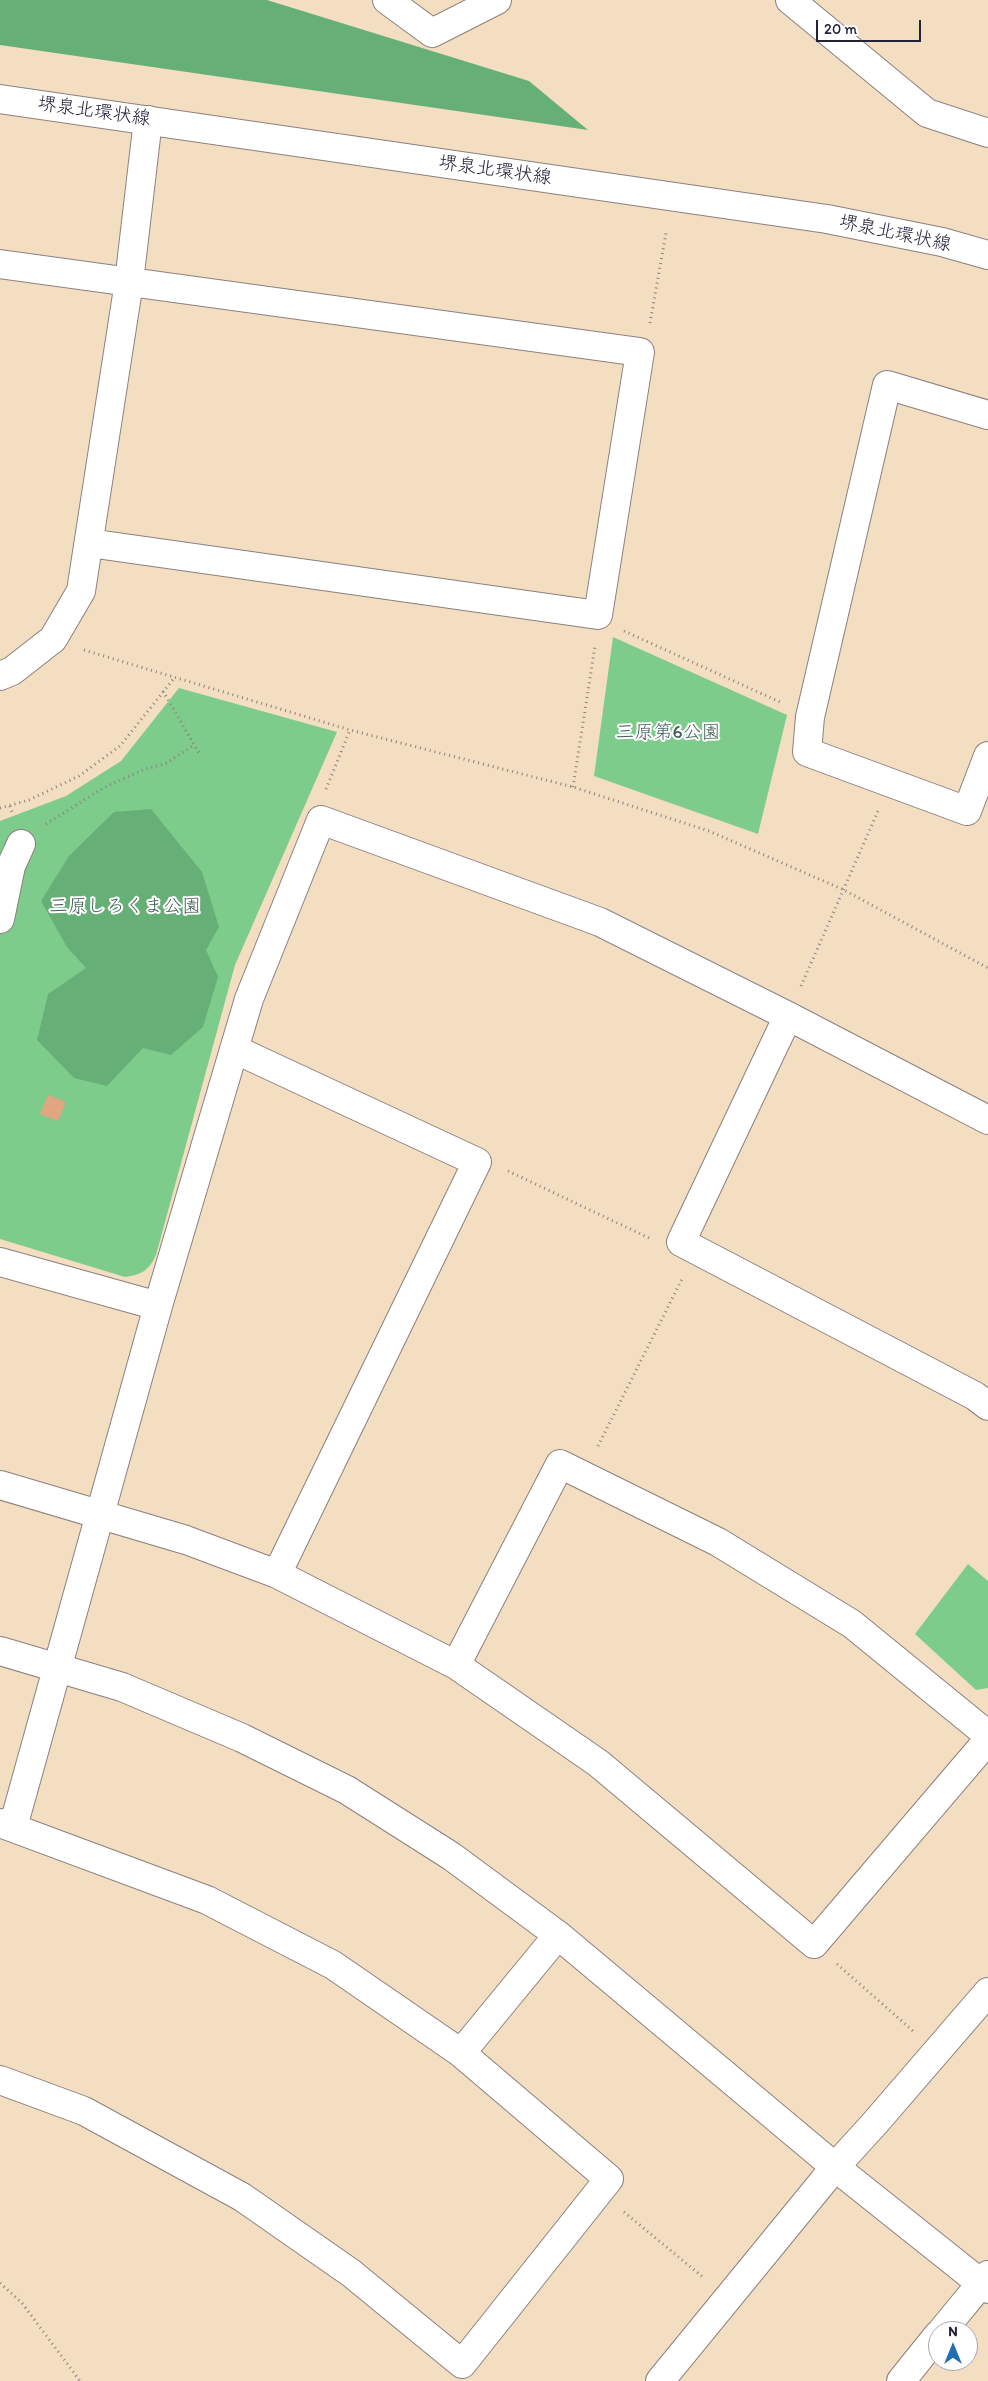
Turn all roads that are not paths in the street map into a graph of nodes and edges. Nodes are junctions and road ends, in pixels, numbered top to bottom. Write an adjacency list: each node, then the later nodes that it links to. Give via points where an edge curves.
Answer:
1 (497, 0): 3 (street, via 432,34)
2 (790, 0): 6 (street, via 927,113)
3 (391, 1)
4 (0, 99): 5 (street, 堺泉北環状線)
5 (148, 120): 7 (street, 堺泉北環状線, via 827,219 942,242); 9 (street)
6 (988, 133)
7 (988, 255)
8 (0, 264): 9 (street)
9 (129, 282): 11 (street); 11 (street, via 640,352 598,615)
10 (988, 415): 13 (street, via 887,385 810,717 807,752 968,811)
11 (89, 543): 12 (street, via 81,591 53,639 12,671)
12 (0, 676)
13 (988, 756)
14 (21, 844): 15 (street, via 11,866)
15 (0, 919)
16 (788, 1016): 17 (street, via 600,922 320,820 249,999); 18 (street); 21 (street, via 689,1246 975,1396)
17 (234, 1049): 20 (street); 24 (street, via 477,1162)
18 (988, 1120)
19 (0, 1262): 20 (street)
20 (158, 1306): 23 (street)
21 (988, 1406)
22 (0, 1485): 23 (street)
23 (100, 1513): 24 (street); 27 (street)
24 (277, 1574): 26 (street)
25 (0, 1651): 27 (street)
26 (456, 1665): 28 (street, via 560,1464 718,1542 852,1624); 29 (street, via 598,1763 814,1944)
27 (57, 1668): 30 (street); 31 (street, via 122,1687 242,1738 347,1790 451,1856)
28 (988, 1735)
29 (988, 1740)
30 (7, 1825): 33 (street, via 207,1900 333,1965)
31 (558, 1936): 33 (street); 35 (street)
32 (988, 1992): 35 (street)
33 (461, 2053): 34 (street, via 609,2179 462,2364 351,2273 242,2197 84,2110)
34 (0, 2080)
35 (835, 2167): 36 (street); 39 (street)
36 (986, 2282): 37 (street)
37 (951, 2321)
38 (928, 2348): 40 (street)
39 (660, 2381)
40 (900, 2381)

